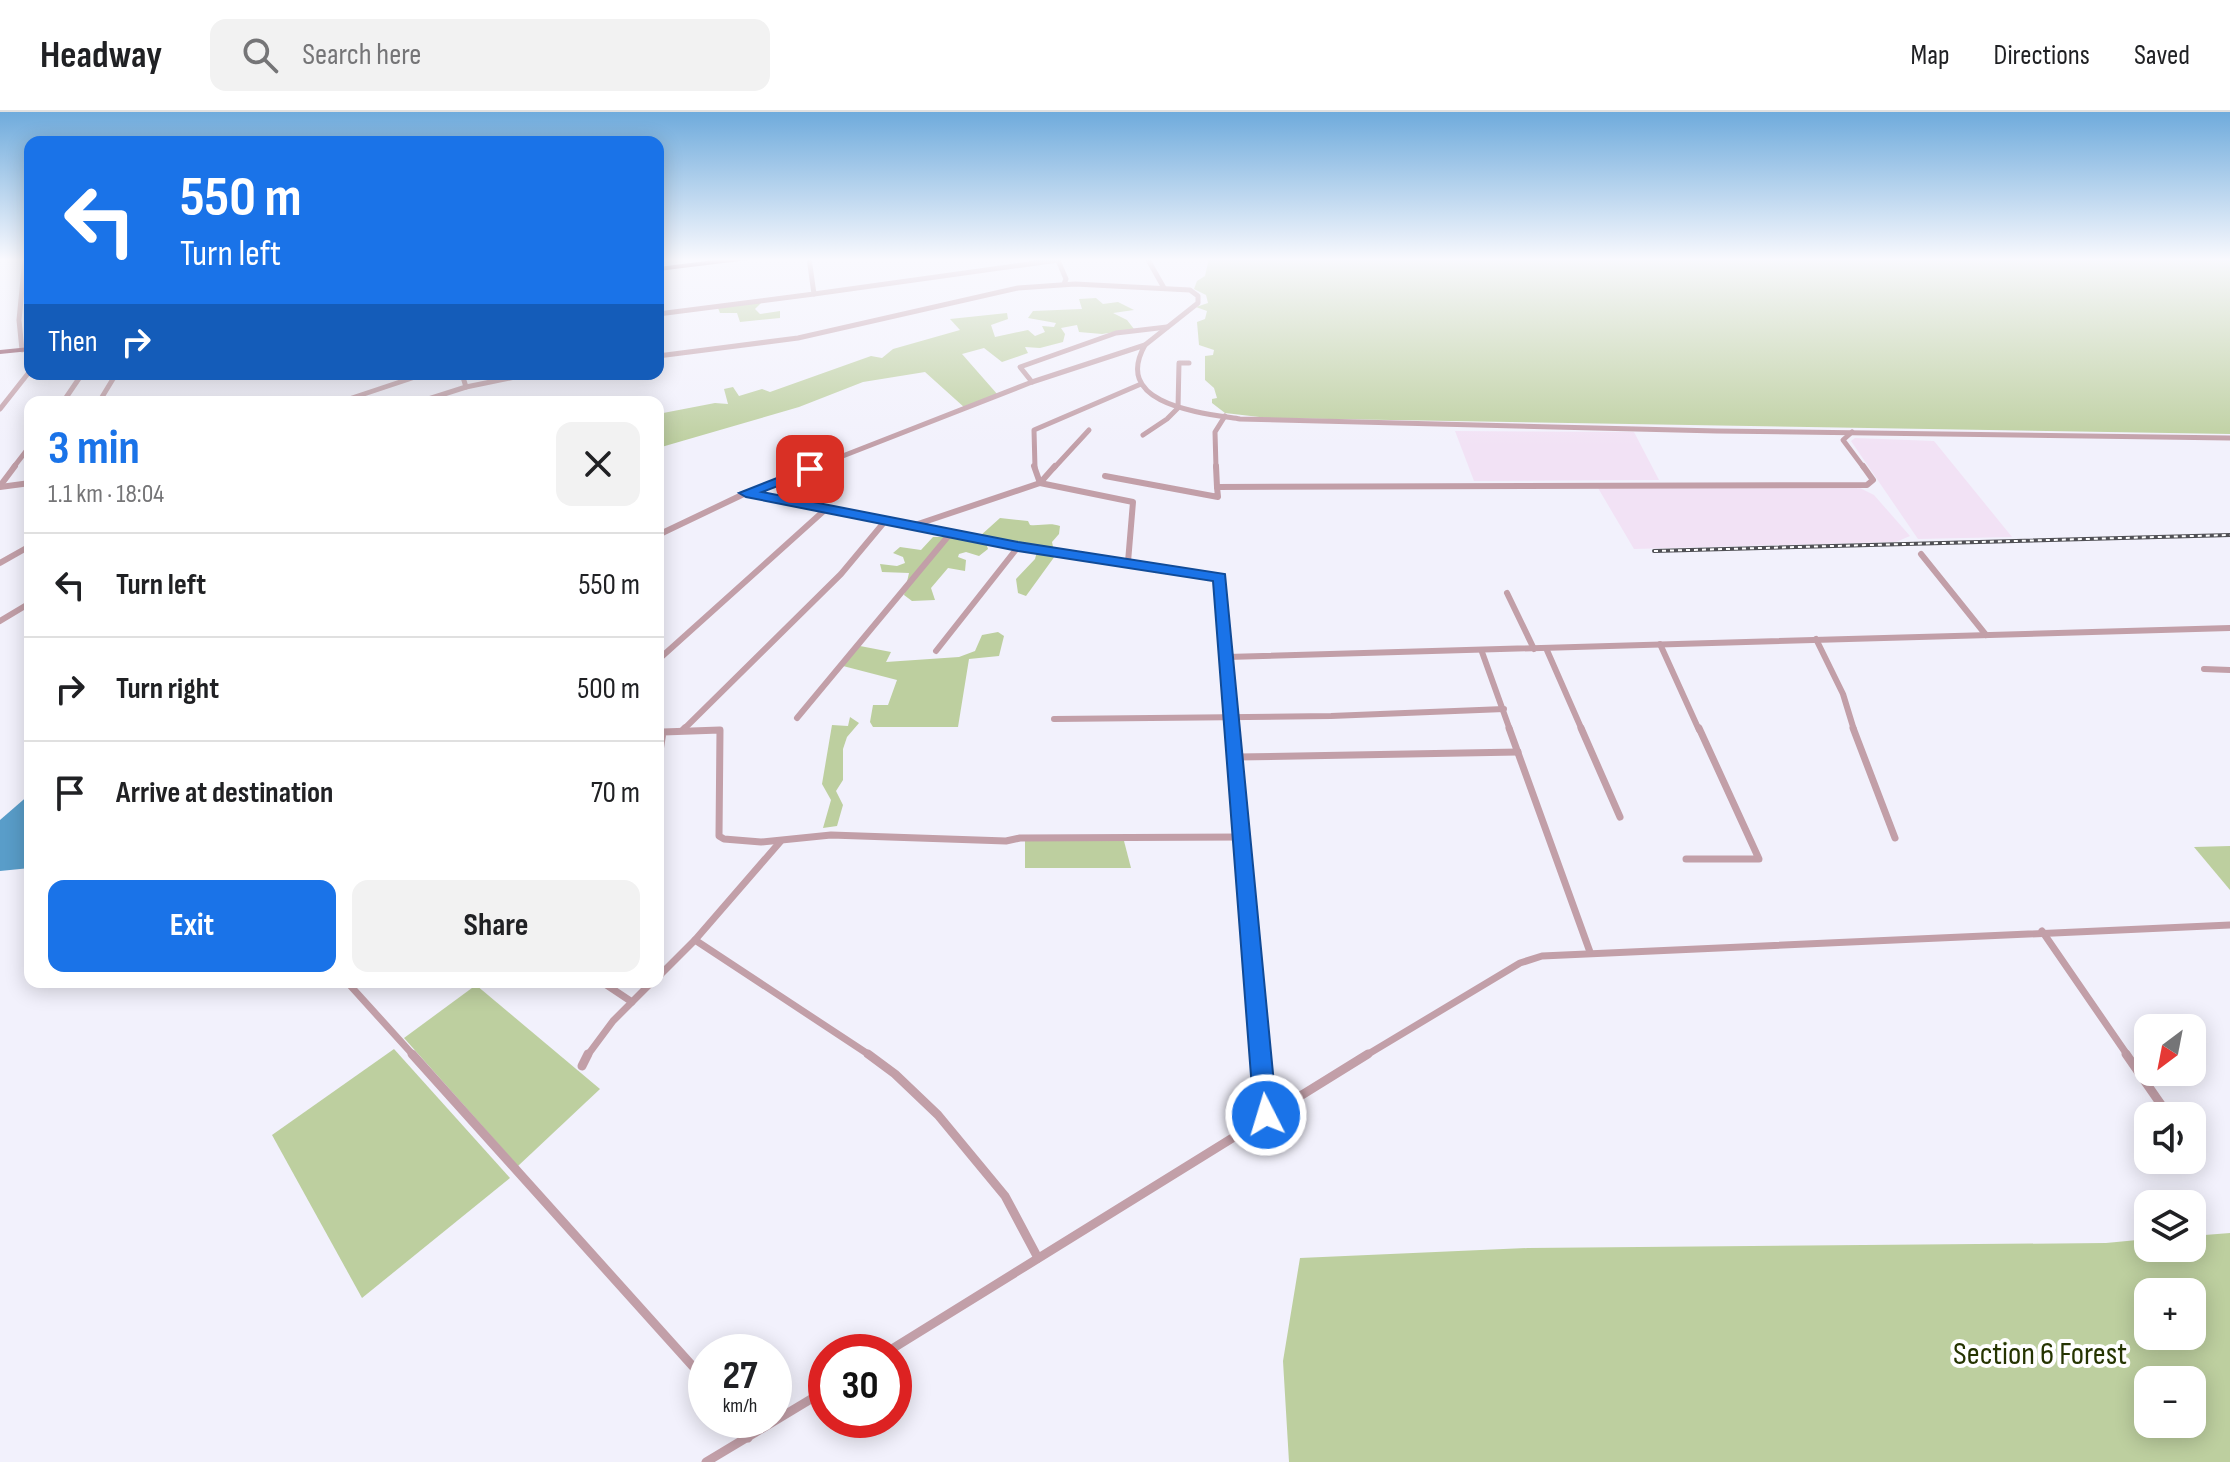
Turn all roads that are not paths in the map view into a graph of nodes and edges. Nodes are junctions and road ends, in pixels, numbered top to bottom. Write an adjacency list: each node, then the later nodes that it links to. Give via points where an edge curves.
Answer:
1 (19, 321): 5 (street)
2 (870, 321): 9 (street, via 798,338)
3 (1175, 321): 4 (street)
4 (1169, 327): 6 (street); 15 (street, via 1116,333 1020,367)
5 (24, 341)
6 (1145, 345): 15 (street); 16 (street, via 1136,364)
7 (24, 350): 8 (highway)
8 (0, 352)
9 (664, 355)
10 (1189, 363): 20 (street, via 1179,363)
11 (24, 379): 21 (street)
12 (406, 380): 18 (street)
13 (464, 380): 17 (street)
14 (500, 380): 17 (street)
15 (1032, 382): 33 (street)
16 (1141, 384): 20 (street, via 1154,397); 29 (street, via 1034,430 1033,462)
17 (466, 387): 19 (street)
18 (358, 396)
19 (438, 396)
20 (1181, 406): 22 (street); 25 (street)
21 (0, 409)
22 (1225, 416): 24 (street); 32 (street, via 1215,432)
23 (1089, 430): 29 (street)
24 (1852, 432): 26 (street); 32 (street, via 1843,440 1873,480 1867,485)
25 (1143, 435)
26 (2230, 438)
27 (24, 454): 31 (street)
28 (1105, 476): 32 (street, via 1218,497)
29 (1040, 483): 36 (street); 42 (street, via 1133,502)
30 (24, 484): 31 (street)
31 (0, 487)
32 (1217, 487)
33 (746, 493): 34 (street); 37 (street)
34 (827, 508): 35 (street); 55 (street)
35 (886, 520): 36 (street); 63 (street, via 841,574)
36 (913, 526): 38 (street)
37 (664, 532)
38 (950, 534): 39 (street); 61 (street)
39 (1018, 547): 42 (street); 53 (street)
40 (24, 549): 43 (street)
41 (1921, 554): 48 (street)
42 (1128, 562): 56 (street, via 1220,577)
43 (0, 563)
44 (1507, 593): 52 (street)
45 (24, 607): 46 (street)
46 (0, 621)
47 (2230, 628): 48 (street)
48 (1986, 635): 49 (street)
49 (1816, 639): 50 (street); 69 (street, via 1843,694)
50 (1660, 644): 51 (street); 71 (street, via 1759,859)
51 (1546, 648): 52 (street); 67 (street)
52 (1534, 649): 54 (street)
53 (936, 651)
54 (1482, 652): 56 (street); 59 (street)
55 (664, 655)
56 (1227, 657): 60 (street)
57 (2204, 669): 58 (street)
58 (2230, 670)
59 (1504, 709): 60 (street); 65 (street)
60 (1233, 717): 62 (street); 66 (street)
61 (797, 718)
62 (1054, 719)
63 (683, 730): 64 (street); 70 (street, via 720,730 719,836)
64 (664, 732)
65 (1518, 752): 66 (street); 75 (street)
66 (1237, 757): 68 (street)
67 (1620, 817)
68 (1241, 837): 70 (street, via 996,841 831,835); 83 (street)
69 (1895, 838)
70 (782, 841): 74 (street)
71 (1686, 859)
72 (2230, 925): 73 (street)
73 (2042, 931): 75 (street); 82 (street)
74 (695, 940): 76 (street); 84 (street, via 895,1074 938,1115 1005,1196)
75 (1590, 952): 83 (street, via 1520,963)
76 (664, 971)
77 (352, 988): 86 (street)
78 (611, 988): 80 (street)
79 (646, 988): 80 (street)
80 (632, 1002): 81 (street, via 586,1054)
81 (582, 1066)
82 (2159, 1102)
83 (1266, 1115): 84 (street)
84 (1038, 1258): 85 (street)
85 (912, 1336)
86 (688, 1361)
87 (748, 1438): 88 (street)
88 (706, 1462)

